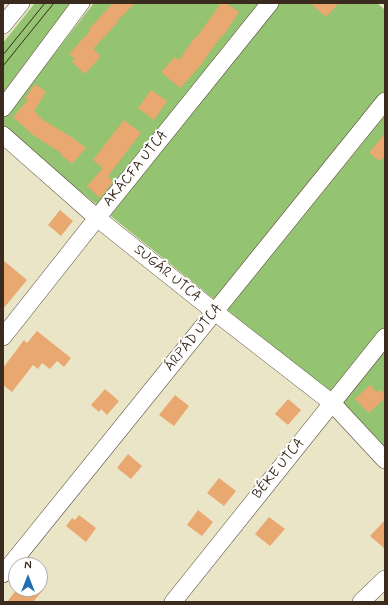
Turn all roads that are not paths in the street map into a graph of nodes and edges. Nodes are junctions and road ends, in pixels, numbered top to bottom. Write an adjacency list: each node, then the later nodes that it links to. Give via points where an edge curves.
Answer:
1 (21, 3): 4 (street)
2 (81, 3): 6 (street)
3 (270, 3): 8 (street, AKÁCFA UTCA)
4 (3, 25)
5 (385, 101): 9 (street, ÁRPÁD UTCA)
6 (3, 108)
7 (3, 135): 8 (street, SUGÁR UTCA)
8 (97, 218): 9 (street, SUGÁR UTCA); 10 (street, AKÁCFA UTCA)
9 (214, 312): 12 (street, SUGÁR UTCA); 14 (street, ÁRPÁD UTCA)
10 (3, 337)
11 (385, 337): 12 (street, BÉKE UTCA)
12 (332, 403): 13 (street, SUGÁR UTCA); 16 (street, BÉKE UTCA)
13 (385, 460)
14 (3, 574)
15 (385, 579): 17 (street)
16 (173, 602)
17 (361, 602)

